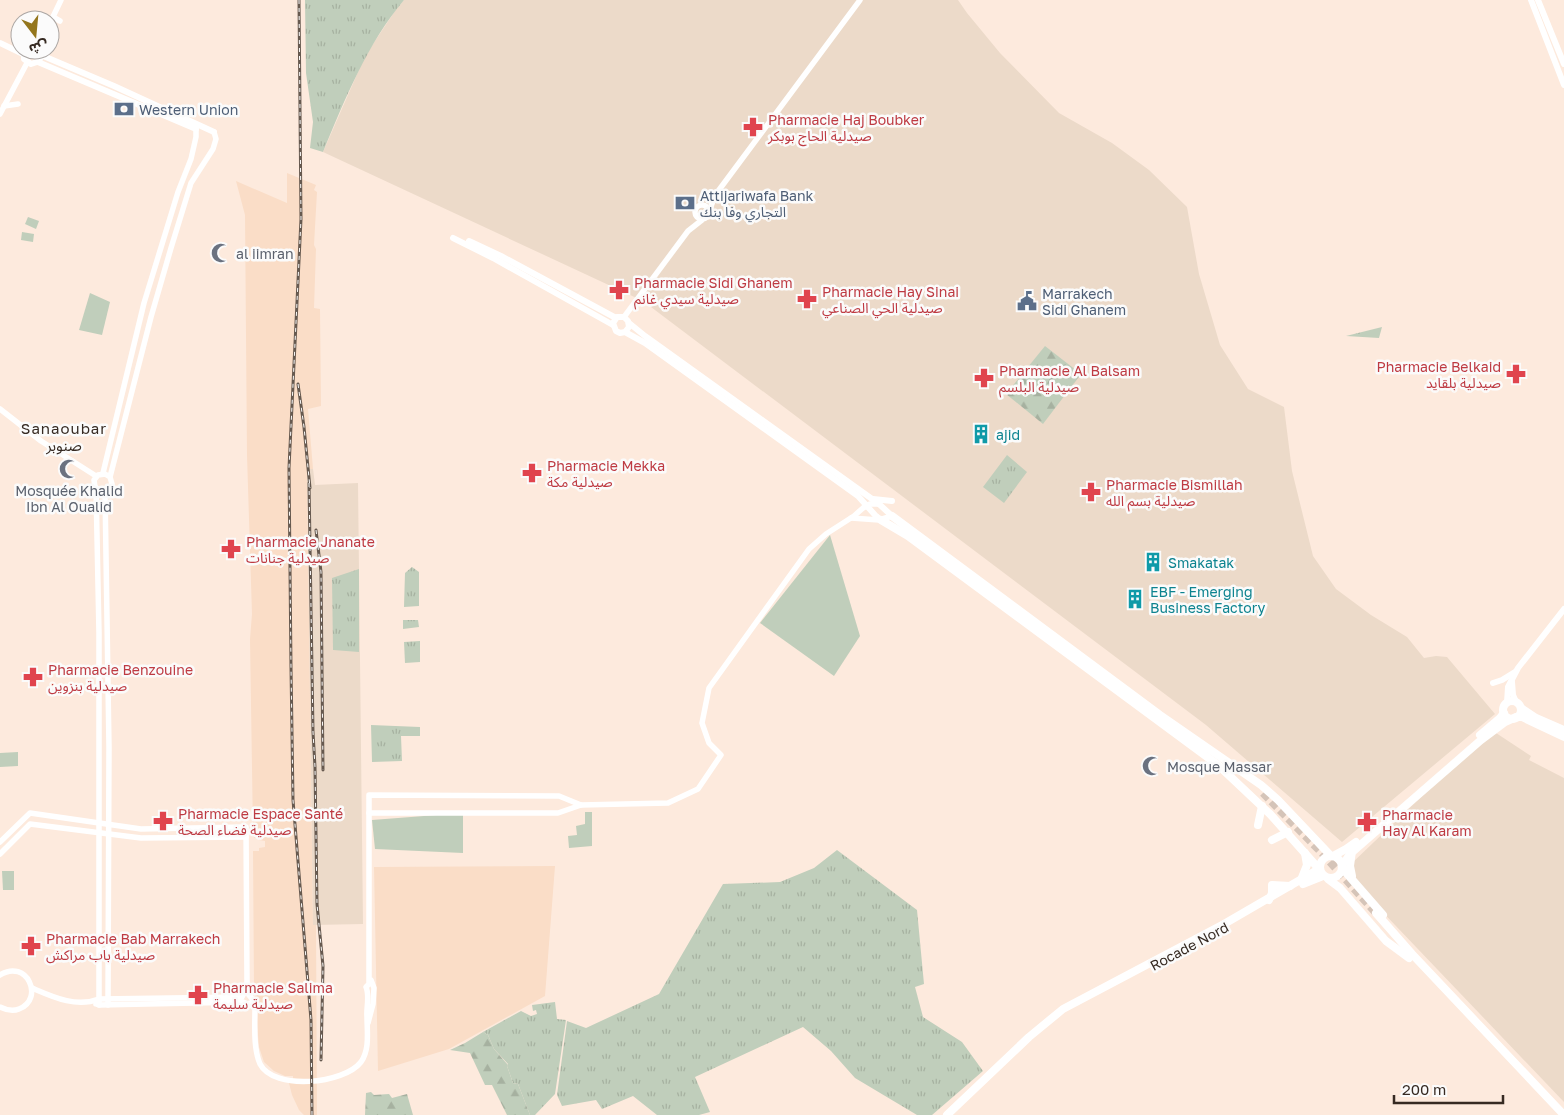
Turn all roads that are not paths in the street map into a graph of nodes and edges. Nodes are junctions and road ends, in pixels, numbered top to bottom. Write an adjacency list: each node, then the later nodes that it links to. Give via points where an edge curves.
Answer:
1 (860, 0): 15 (street)
2 (1531, 0): 9 (main road)
3 (1538, 0): 8 (main road)
4 (36, 60): 7 (main road, via 33,64)
5 (49, 60): 13 (main road)
6 (49, 60): 14 (main road)
7 (27, 62): 11 (street)
8 (1564, 64)
9 (1564, 85)
10 (18, 104): 11 (street)
11 (4, 106): 12 (street)
12 (0, 114)
13 (196, 129): 29 (street, via 192,159 178,192 144,303)
14 (214, 132): 31 (street, via 213,149 191,183 171,248)
15 (716, 194): 16 (street); 17 (street)
16 (703, 205): 17 (street); 18 (street, via 696,208)
17 (709, 211): 19 (street, via 708,217)
18 (694, 214): 19 (street); 20 (street)
19 (702, 220): 20 (street)
20 (688, 231): 23 (street)
21 (454, 237): 22 (main road)
22 (499, 258): 24 (main road); 26 (main road)
23 (624, 317): 24 (main road); 25 (main road)
24 (616, 318): 26 (main road)
25 (629, 323): 27 (main road); 34 (main road)
26 (613, 325): 27 (main road, via 618,332)
27 (625, 332): 37 (main road)
28 (0, 410): 30 (street, via 39,440)
29 (103, 473): 30 (street); 31 (street)
30 (96, 476): 32 (street)
31 (110, 477): 33 (street, via 112,484)
32 (96, 488): 33 (street); 56 (street)
33 (105, 491): 57 (street)
34 (870, 498): 35 (main road); 36 (main road)
35 (892, 501)
36 (879, 504): 37 (street); 38 (main road)
37 (868, 505): 39 (street); 40 (main road)
38 (892, 516): 40 (street); 51 (highway)
39 (851, 518): 40 (street); 53 (street, via 809,549 709,688 703,732 721,755 698,789 668,804)
40 (882, 520): 51 (highway)
41 (1564, 608): 42 (main road)
42 (1516, 672): 43 (main road); 44 (main road)
43 (1512, 680): 45 (main road, via 1507,690); 46 (main road, via 1513,695)
44 (1493, 683)
45 (1507, 703): 46 (highway); 47 (highway)
46 (1518, 705): 48 (highway, via 1520,714); 49 (highway, via 1536,718)
47 (1504, 712): 48 (highway); 68 (highway, via 1353,844)
48 (1515, 718): 50 (highway, via 1522,717); 66 (highway, via 1481,740)
49 (1564, 730)
50 (1564, 737)
51 (1227, 767): 52 (highway); 54 (highway); 68 (highway, via 1252,778 1273,795)
52 (1261, 794)
53 (581, 804): 55 (street, via 558,813); 55 (street, via 559,796 369,795)
54 (1262, 806): 58 (highway); 59 (highway)
55 (369, 813): 76 (street)
56 (97, 823): 57 (street); 60 (street); 64 (street, via 30,813)
57 (108, 825): 61 (street); 62 (street, via 141,829 246,827)
58 (1258, 825)
59 (1288, 832): 63 (highway); 65 (highway)
60 (98, 833): 61 (street); 67 (street, via 30,824); 79 (street)
61 (108, 835): 62 (street, via 141,838); 80 (street)
62 (246, 837): 78 (street)
63 (1272, 840)
64 (0, 842)
65 (1304, 851): 70 (highway); 72 (highway, via 1307,865)
66 (1352, 851): 69 (highway); 71 (highway, via 1350,866)
67 (0, 854)
68 (1332, 856): 69 (highway, via 1338,858); 70 (highway, via 1322,859)
69 (1342, 867): 70 (highway, via 1334,878); 71 (highway)
70 (1322, 873): 72 (highway, Rocade Nord); 74 (highway, via 1340,888 1386,941); 83 (highway, Rocade Nord, via 1198,942)
71 (1354, 880): 74 (highway, via 1399,934)
72 (1297, 883): 83 (highway, Rocade Nord)
73 (1374, 914): 74 (highway)
74 (1411, 956): 87 (highway); 88 (highway)
75 (0, 975): 77 (street, via 10,970 19,971 27,977)
76 (370, 987): 81 (street); 84 (street)
77 (32, 988): 79 (street, via 65,1001); 82 (street, via 30,999 22,1008 9,1010)
78 (246, 998): 80 (street); 85 (street, via 254,1003 261,1065 278,1079 319,1080 352,1070 360,1064 366,1050)
79 (99, 1002): 80 (street)
80 (108, 1002)
81 (368, 1005): 84 (street); 85 (street)
82 (0, 1006)
83 (1054, 1016): 86 (highway, Rocade Nord)
84 (371, 1017): 85 (street)
85 (368, 1025)
86 (947, 1115)
87 (1557, 1115)
88 (1564, 1115)

